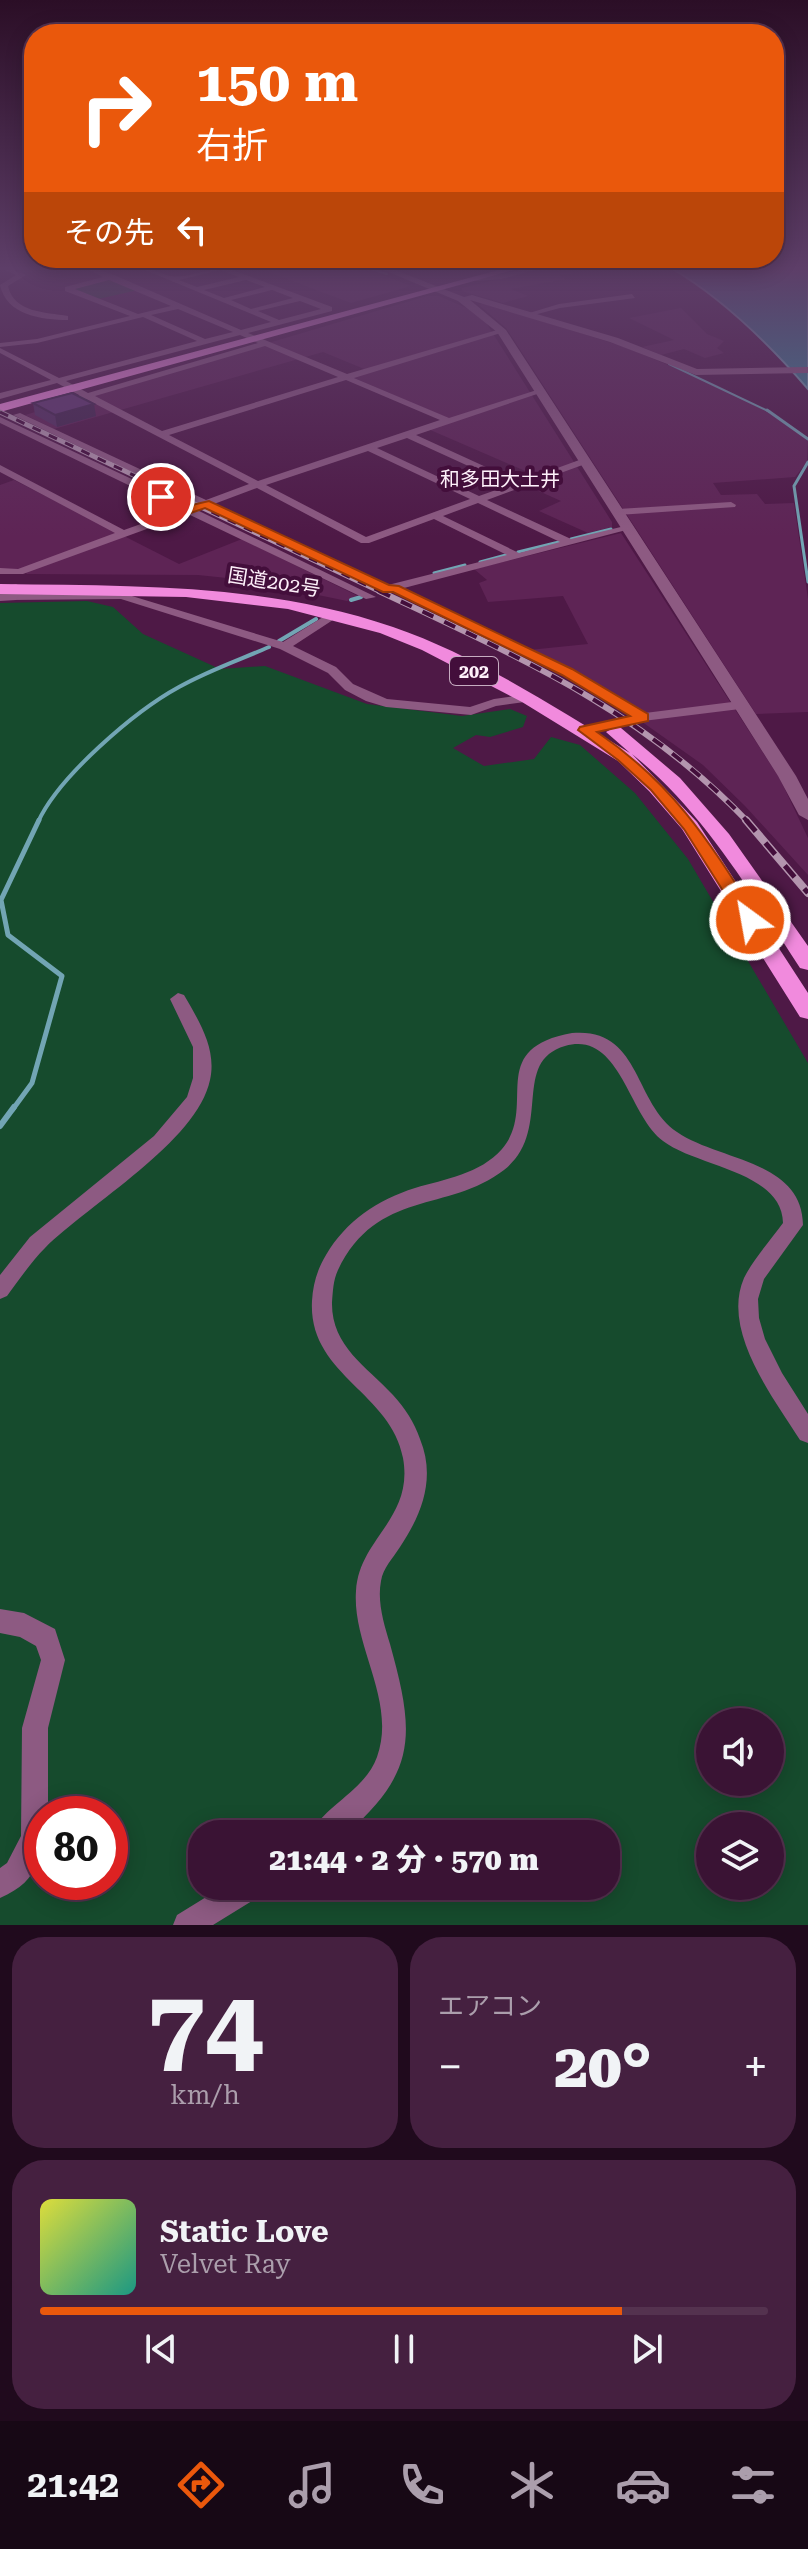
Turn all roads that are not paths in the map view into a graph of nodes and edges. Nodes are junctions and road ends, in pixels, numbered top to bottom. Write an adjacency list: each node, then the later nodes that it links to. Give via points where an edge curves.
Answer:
1 (18, 358): 11 (street)
2 (152, 358): 11 (street)
3 (170, 358): 11 (highway)
4 (194, 358): 13 (street)
5 (301, 358): 10 (street)
6 (412, 358): 10 (street)
7 (519, 358): 12 (street)
8 (661, 358): 9 (street, via 696,372)
9 (808, 370)
10 (347, 378): 18 (street); 19 (street)
11 (65, 384): 13 (street); 14 (street); 15 (highway)
12 (540, 390): 18 (street); 22 (street)
13 (88, 395): 16 (street); 19 (street)
14 (0, 396)
15 (0, 405)
16 (17, 415): 17 (street); 27 (street)
17 (0, 420): 29 (street)
18 (447, 420): 20 (street)
19 (161, 434): 24 (street)
20 (407, 434): 21 (street); 25 (street)
21 (368, 447): 24 (street); 26 (street)
22 (585, 461): 25 (street); 30 (street)
23 (0, 468): 33 (street)
24 (257, 485): 27 (street); 31 (street, via 365,541)
25 (518, 485): 26 (street)
26 (480, 499): 31 (street); 34 (street)
27 (205, 504): 29 (street); 37 (street, via 387,589)
28 (731, 505): 30 (street)
29 (188, 510): 33 (street); 39 (street)
30 (618, 512): 32 (street)
31 (435, 516): 35 (street)
32 (629, 528): 34 (street); 43 (street)
33 (124, 534): 36 (street)
34 (570, 543): 35 (street)
35 (517, 556): 37 (street)
36 (7, 584): 38 (highway, 国道202号 / 202); 45 (highway, 国道202号 / 202, via 185,583 341,606 439,640)
37 (395, 588): 44 (street, via 567,672)
38 (127, 593): 40 (highway, 国道202号 / 202, via 245,597); 41 (street)
39 (370, 597)
40 (335, 614): 41 (street); 42 (highway, 国道202号 / 202, via 428,647)
41 (284, 646): 42 (street, via 332,670 349,687 386,703 471,711)
42 (528, 698): 46 (highway, 国道202号 / 202)
43 (740, 705): 44 (street); 47 (street)
44 (643, 717): 45 (street)
45 (604, 725): 46 (street); 48 (highway, 国道202号 / 202, via 674,780 715,825)
46 (585, 730): 50 (highway, 国道202号 / 202, via 634,767 690,826)
47 (808, 815)
48 (808, 963)
49 (178, 999): 51 (street, via 202,1047 202,1078 195,1100 160,1141 37,1243)
50 (808, 1011)
51 (0, 1290)
52 (808, 1433): 54 (street, via 748,1324 753,1282 793,1225 791,1204 777,1187 741,1166 671,1139 644,1108 625,1067 596,1040 574,1038 539,1050 523,1082 524,1112 508,1155 493,1169 372,1216 349,1237 323,1285 322,1319 336,1354 395,1413 409,1438 418,1481 412,1509 374,1565 367,1587 395,1706 396,1744 385,1776)
53 (0, 1621): 55 (street, via 24,1625 46,1638 53,1660 35,1728 35,1838 17,1873)
54 (343, 1820)
55 (0, 1884)
56 (227, 1900): 57 (street)
57 (187, 1925)

